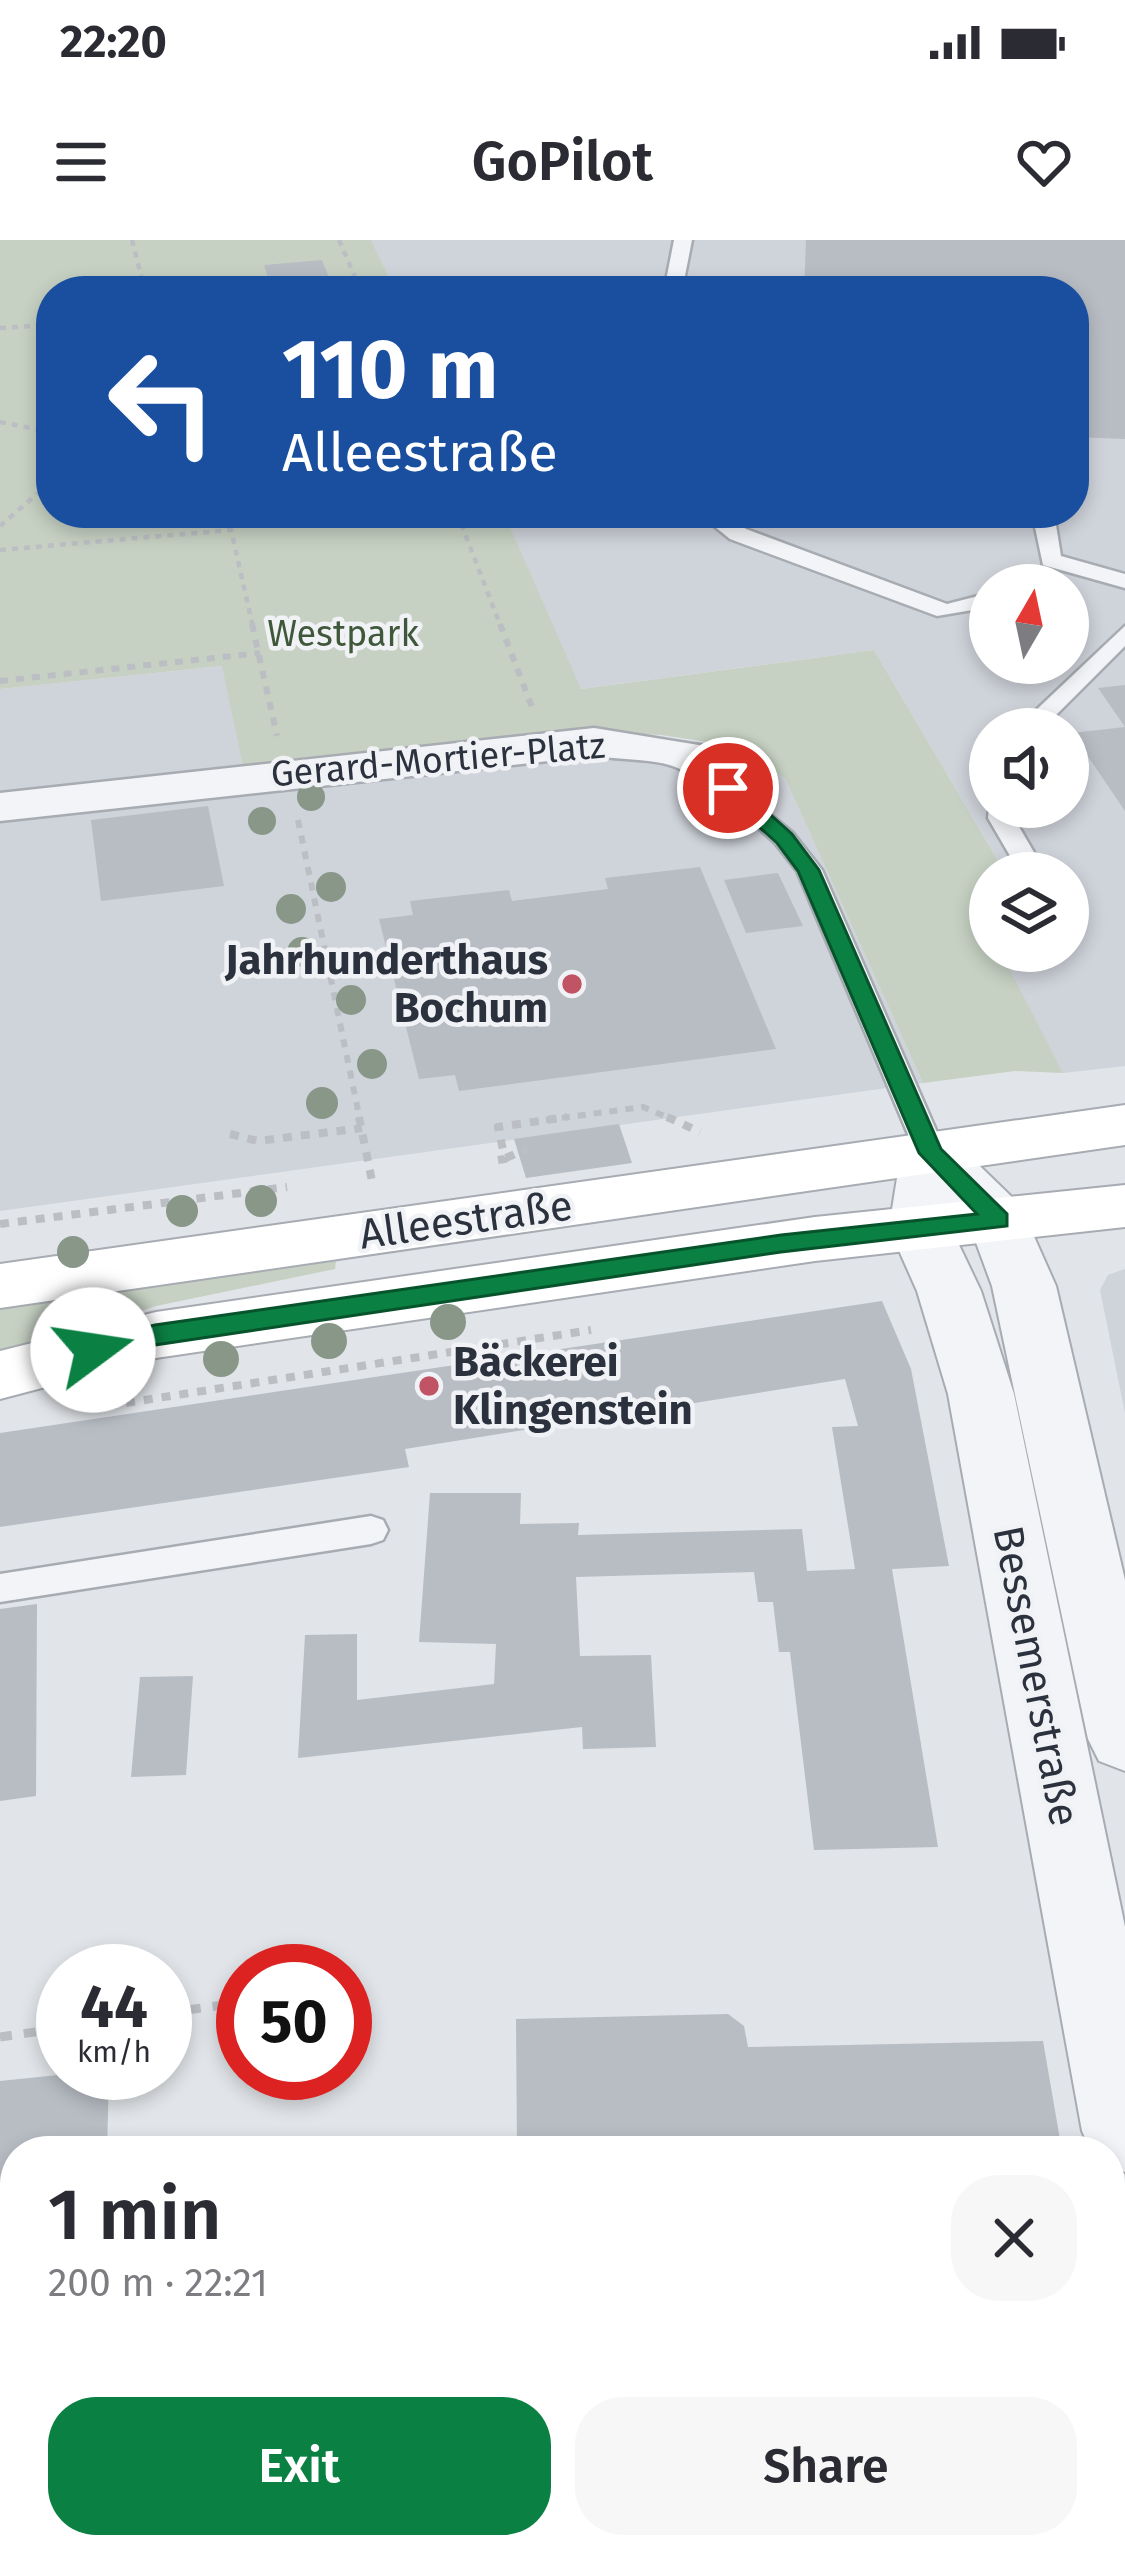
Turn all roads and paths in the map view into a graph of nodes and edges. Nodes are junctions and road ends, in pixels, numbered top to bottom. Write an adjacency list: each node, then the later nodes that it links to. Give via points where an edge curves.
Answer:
1 (133, 240): 4 (path)
2 (340, 240): 5 (path)
3 (683, 240): 6 (lane)
4 (142, 276)
5 (355, 276)
6 (676, 276)
7 (36, 326): 8 (path)
8 (0, 328)
9 (0, 422): 10 (path)
10 (36, 429)
11 (36, 495): 12 (path)
12 (0, 526)
13 (463, 528): 26 (path)
14 (729, 528): 21 (lane, via 944,611)
15 (1046, 528): 18 (lane, via 1051,560)
16 (231, 530): 17 (path); 23 (path)
17 (0, 550)
18 (1099, 574): 19 (lane); 20 (lane)
19 (1089, 576)
20 (1125, 581)
21 (969, 605)
22 (1125, 633): 25 (lane)
23 (260, 653): 24 (path); 27 (path)
24 (0, 681)
25 (1049, 708)
26 (539, 727)
27 (281, 754)
28 (728, 788): 30 (street, Gerard-Mortier-Platz, via 694,757 594,742); 35 (lane, Gerard-Mortier-Platz, via 808,870)
29 (293, 797): 32 (path)
30 (0, 807)
31 (1125, 1124): 35 (main road, Alleestraße)
32 (362, 1128): 33 (path, via 258,1142); 38 (path)
33 (230, 1133)
34 (708, 1135): 36 (path, via 643,1107 498,1127 505,1159)
35 (931, 1153): 42 (street); 44 (street); 45 (main road, Alleestraße)
36 (483, 1162)
37 (394, 1177): 38 (path)
38 (372, 1181): 39 (path)
39 (352, 1182)
40 (291, 1187): 43 (path)
41 (1125, 1206): 42 (main road, Alleestraße)
42 (998, 1220): 44 (main road, Alleestraße); 51 (street, Bessemerstraße, via 1031,1309)
43 (0, 1224)
44 (920, 1228): 47 (main road, Alleestraße, via 155,1335); 54 (street, Bessemerstraße, via 981,1394)
45 (0, 1286)
46 (598, 1329): 48 (path)
47 (0, 1375)
48 (116, 1404)
49 (371, 1530): 50 (lane)
50 (0, 1588)
51 (1125, 1739)
52 (36, 2032): 53 (path)
53 (0, 2037)
54 (1125, 2131)

